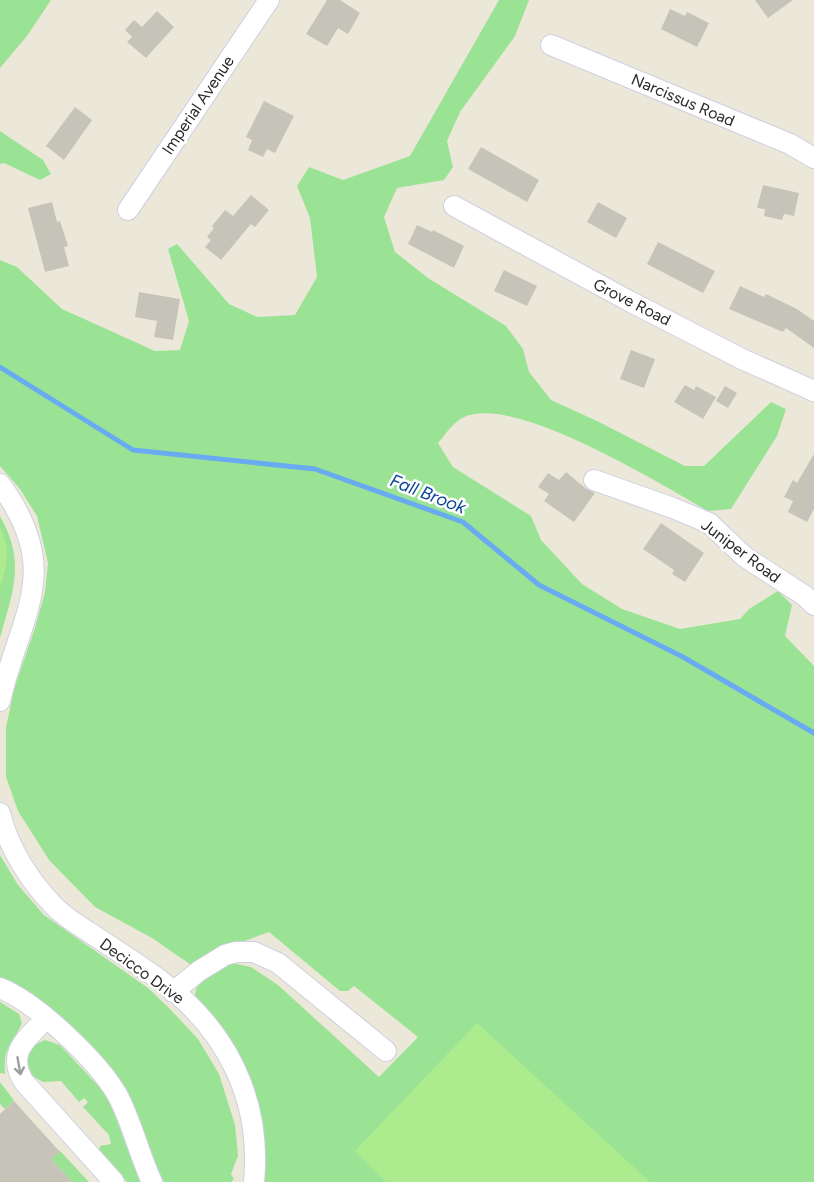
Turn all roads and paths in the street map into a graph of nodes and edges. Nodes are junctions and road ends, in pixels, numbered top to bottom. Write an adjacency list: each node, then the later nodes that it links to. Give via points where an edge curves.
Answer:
1 (269, 0): 5 (street, Imperial Avenue)
2 (551, 45): 3 (street, Narcissus Road, via 790,144)
3 (814, 158)
4 (453, 206): 6 (street, Grove Road, via 751,363)
5 (128, 210)
6 (814, 391)
7 (594, 480): 9 (street, Juniper Road, via 709,523 745,557)
8 (0, 484): 10 (street, via 27,530 35,573 32,596)
9 (811, 594)
10 (0, 701)
11 (0, 813): 13 (street, Decicco Drive, via 15,852 56,908)
12 (0, 988): 14 (street)
13 (173, 992): 15 (street, via 225,955 254,952 278,963); 16 (street, Decicco Drive, via 218,1037 235,1066 255,1134)
14 (46, 1019): 17 (street, one-way to 17, via 19,1048 19,1074); 18 (street, via 71,1040 117,1096)
15 (386, 1051)
16 (252, 1180)
17 (114, 1182)
18 (152, 1182)

